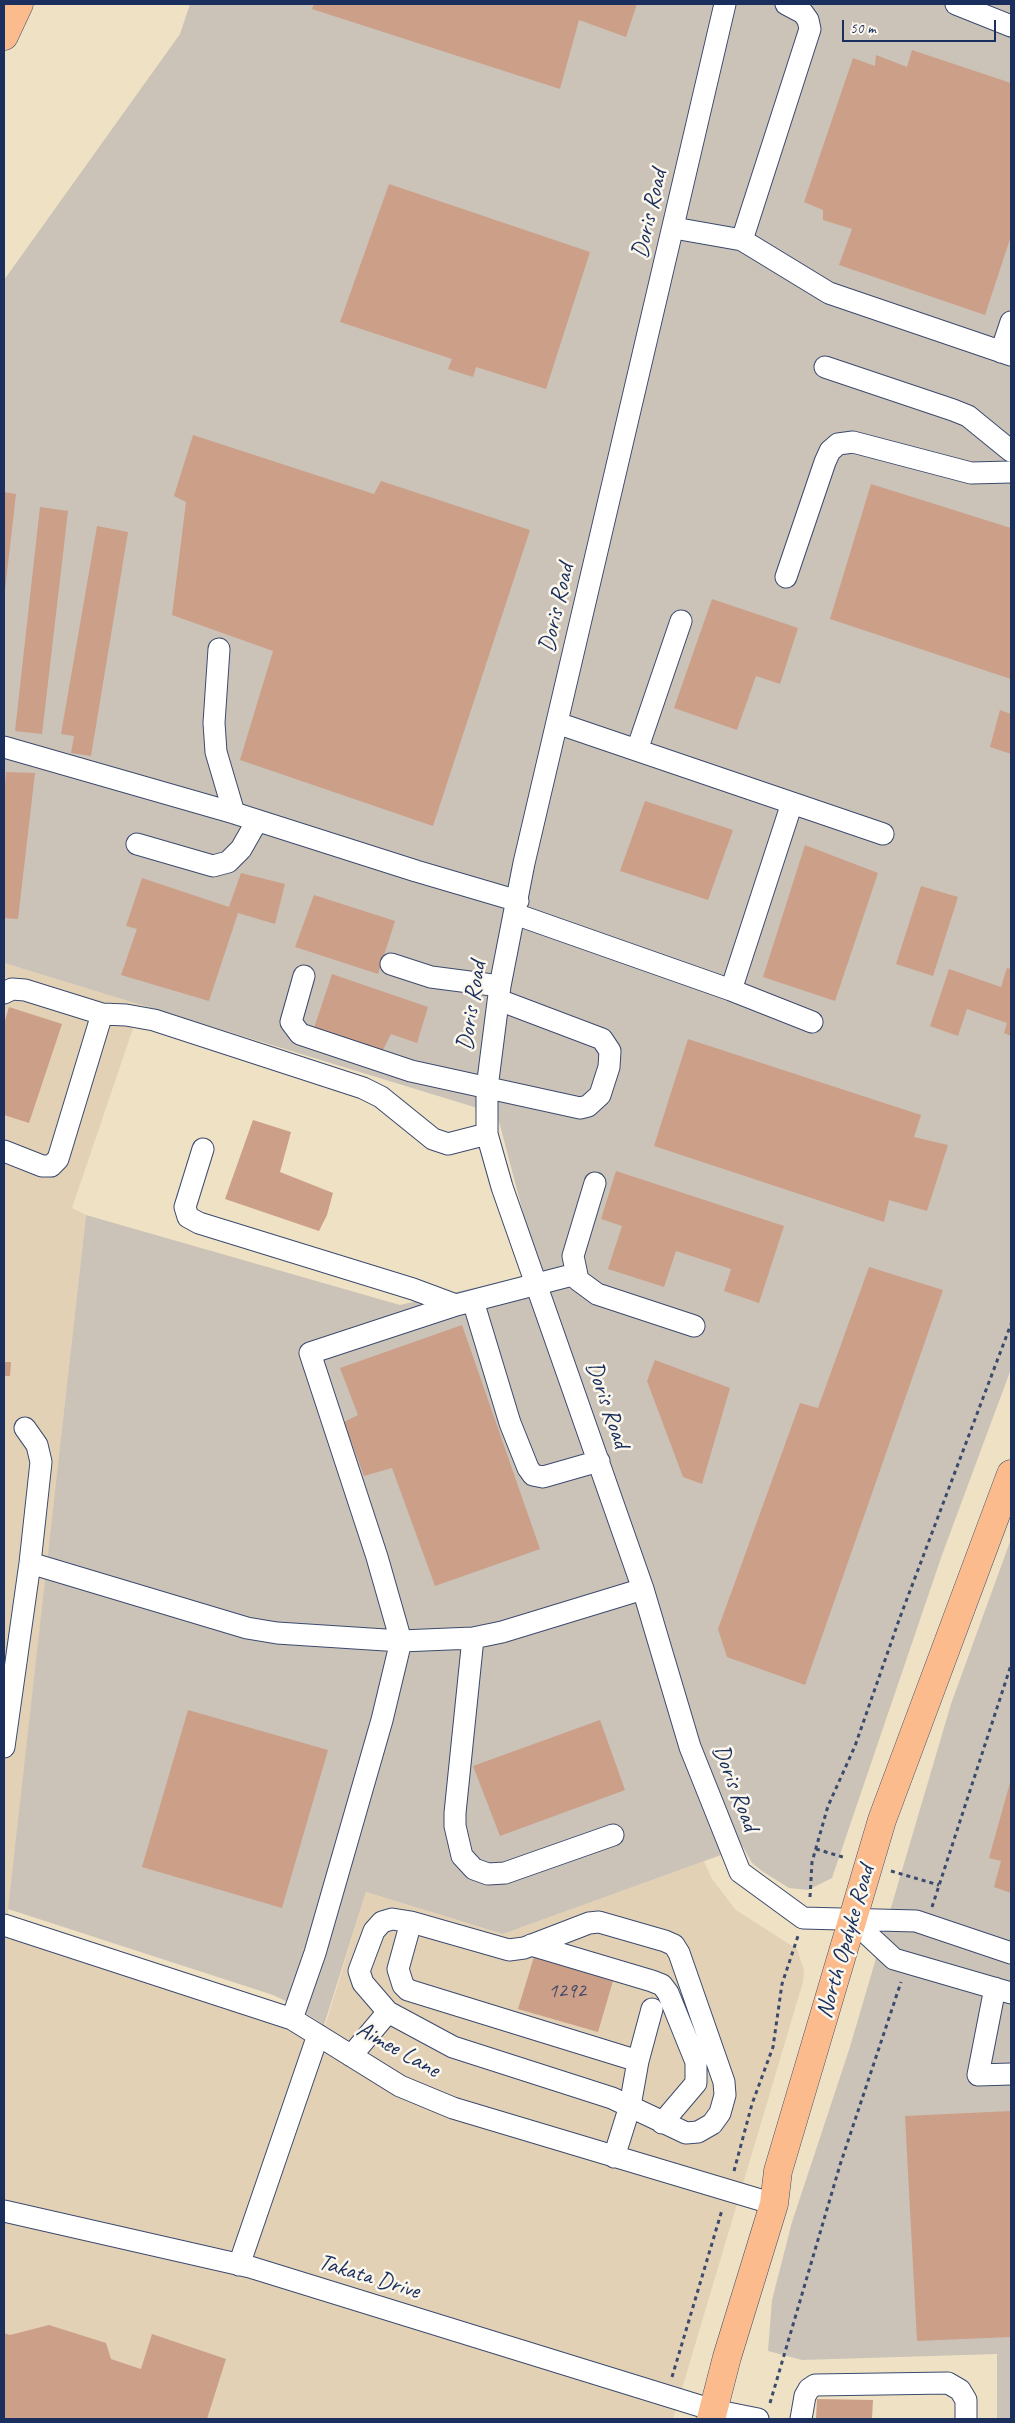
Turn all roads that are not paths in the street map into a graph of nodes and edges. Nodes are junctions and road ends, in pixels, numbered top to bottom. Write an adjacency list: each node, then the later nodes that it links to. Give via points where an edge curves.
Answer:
1 (19, 4): 6 (main road)
2 (725, 4): 7 (street, Doris Road)
3 (786, 4): 8 (street, via 804,14 810,29)
4 (956, 4): 5 (street)
5 (1011, 26)
6 (4, 36)
7 (674, 228): 8 (street); 17 (street, Doris Road)
8 (742, 240): 10 (street, via 829,293)
9 (1011, 322): 10 (street)
10 (1006, 354)
11 (825, 368): 12 (street, via 968,416)
12 (1011, 451)
13 (1011, 472): 14 (street, via 971,473 853,442 838,444 825,462)
14 (786, 578)
15 (681, 621): 19 (street)
16 (219, 649): 21 (street, via 214,723 216,752)
17 (557, 723): 19 (street); 25 (street, Doris Road)
18 (4, 747): 21 (street)
19 (637, 750): 20 (street)
20 (792, 803): 23 (street); 28 (street)
21 (234, 813): 22 (street)
22 (257, 821): 24 (street, via 241,848 228,862 213,866); 25 (street)
23 (884, 834)
24 (137, 844)
25 (516, 908): 28 (street); 30 (street, Doris Road)
26 (391, 964): 30 (street)
27 (304, 976): 33 (street, via 291,1022 300,1034 412,1071)
28 (731, 990): 32 (street)
29 (4, 993): 31 (street, via 12,989 25,990)
30 (500, 993): 33 (street, Doris Road); 33 (street, via 602,1038 610,1051 609,1067 600,1095 588,1106 580,1108)
31 (102, 1014): 34 (street, via 154,1020 363,1088 389,1102 433,1139 448,1144); 36 (street, via 58,1159 51,1166 42,1166)
32 (812, 1022)
33 (487, 1088): 34 (street, Doris Road)
34 (487, 1134): 39 (street, Doris Road, via 502,1187)
35 (203, 1149): 40 (street, via 185,1207 188,1217)
36 (4, 1151)
37 (595, 1183): 38 (street, via 573,1256)
38 (576, 1274): 39 (street); 41 (street, via 578,1280 598,1294)
39 (538, 1285): 40 (street); 43 (street, Doris Road)
40 (465, 1303): 43 (street, via 533,1475 544,1477); 49 (street, via 310,1353)
41 (694, 1326)
42 (25, 1428): 46 (street, via 37,1445 41,1462)
43 (599, 1461): 47 (street, Doris Road)
44 (1011, 1474): 45 (main road, North Opdyke Road)
45 (1005, 1507): 52 (main road, North Opdyke Road, via 882,1820)
46 (30, 1563): 49 (street, via 247,1628); 50 (street)
47 (643, 1589): 48 (street); 52 (street, Doris Road, via 690,1747 740,1872 803,1918)
48 (473, 1638): 49 (street); 51 (street, via 454,1826 462,1856 474,1869 488,1874 505,1873)
49 (401, 1641): 60 (street, via 315,1953)
50 (4, 1747)
51 (614, 1835)
52 (852, 1920): 56 (street, Doris Road, via 916,1921); 57 (street, via 894,1959); 68 (main road, North Opdyke Road, via 778,2170)
53 (411, 1922): 55 (street, via 509,1950); 59 (street, via 392,1919 382,1922 374,1931 359,1971 363,1983); 63 (street, via 398,1969 402,1985 408,1990)
54 (4, 1925): 60 (street, Aimee Lane)
55 (531, 1945): 66 (street, via 652,1981 668,1993 696,2062 696,2083); 66 (street, via 599,1922 674,1946 724,2082 725,2095 712,2124 698,2132 686,2133)
56 (1011, 1953)
57 (1003, 1991): 64 (street, via 978,2075)
58 (652, 2009): 63 (street)
59 (388, 2012): 62 (street); 65 (street, via 453,2048)
60 (292, 2019): 61 (street, Aimee Lane)
61 (318, 2035): 62 (street, Aimee Lane); 70 (street)
62 (351, 2056): 67 (street, Aimee Lane, via 400,2086 453,2108)
63 (638, 2061): 65 (street)
64 (1011, 2074)
65 (630, 2106): 66 (street); 67 (street)
66 (662, 2123)
67 (614, 2157): 68 (street, Aimee Lane)
68 (774, 2204): 71 (main road, North Opdyke Road)
69 (4, 2211): 70 (street, Takata Drive)
70 (239, 2265): 71 (street, Takata Drive)
71 (712, 2415): 72 (street, Takata Drive)
72 (763, 2415)
73 (801, 2419): 74 (street, via 805,2396 816,2385 948,2384 960,2390 966,2400)
74 (966, 2419)

